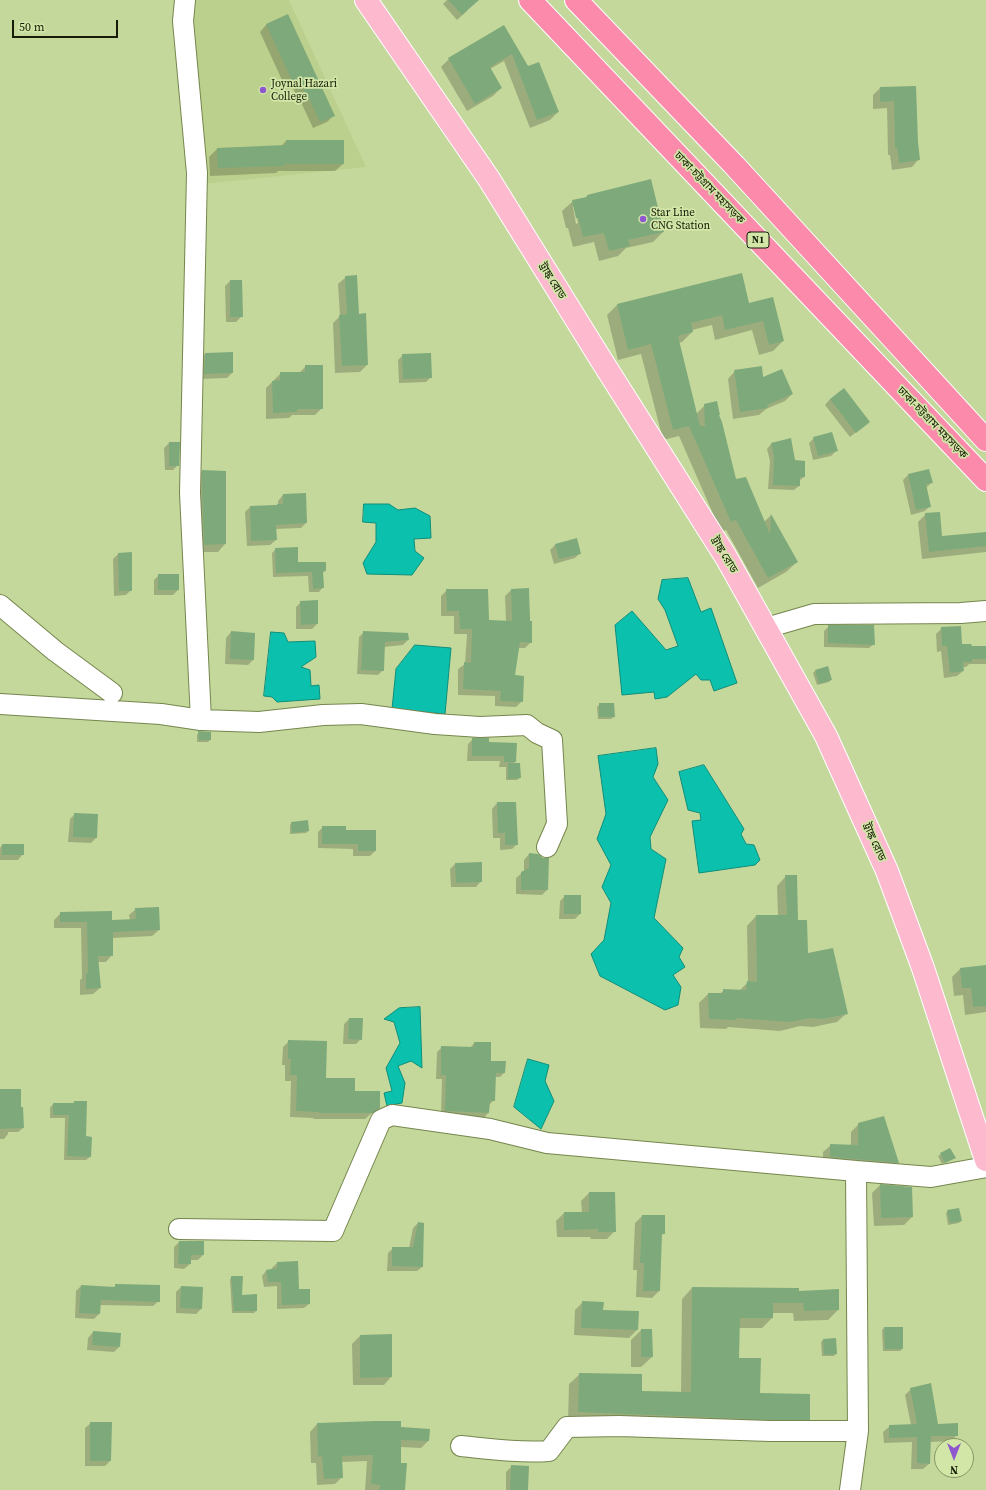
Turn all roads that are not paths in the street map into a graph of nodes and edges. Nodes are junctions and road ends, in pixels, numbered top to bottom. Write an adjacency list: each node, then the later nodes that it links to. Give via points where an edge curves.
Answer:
1 (184, 0): 12 (street, via 183,21 197,173 190,493)
2 (366, 0): 9 (main road, ট্রাঙ্ক রোড, via 489,179 726,557)
3 (576, 0): 5 (highway, via 735,166)
4 (537, 4): 6 (highway, ঢাকা-চট্টগ্রাম মহাসড়ক / N1)
5 (986, 440)
6 (986, 480)
7 (0, 605): 10 (street)
8 (986, 611): 9 (street, via 814,614)
9 (766, 628): 14 (main road, ট্রাঙ্ক রোড, via 826,736 887,872 923,968)
10 (112, 693)
11 (0, 704): 12 (street, via 161,714)
12 (201, 720): 13 (street, via 259,722 361,714 480,727 527,725 552,740 557,824)
13 (547, 847)
14 (986, 1160)
15 (986, 1167): 16 (street, via 931,1177)
16 (856, 1171): 17 (street, via 547,1143 490,1129 392,1115 381,1120 333,1231); 18 (street)
17 (179, 1229)
18 (858, 1431): 19 (street, via 567,1427 549,1450 532,1452); 20 (street)
19 (461, 1446)
20 (850, 1490)

